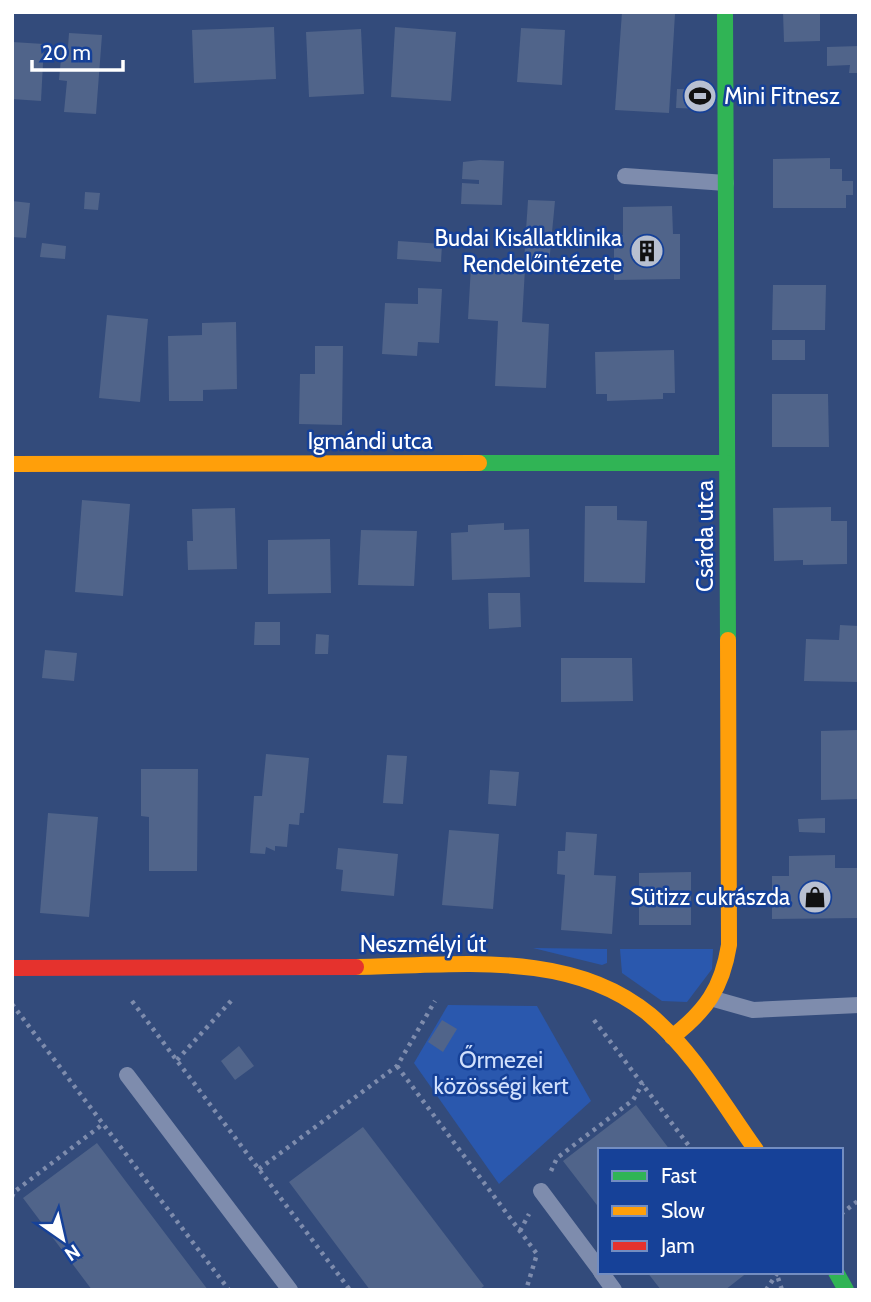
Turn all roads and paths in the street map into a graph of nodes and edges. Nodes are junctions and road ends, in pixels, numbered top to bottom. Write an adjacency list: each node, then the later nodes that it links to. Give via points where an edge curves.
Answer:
1 (725, 12): 3 (street, Csárda utca)
2 (625, 176): 3 (lane)
3 (726, 183): 4 (street, Csárda utca)
4 (727, 463): 5 (street, Igmándi utca); 10 (street, Csárda utca, via 730,913 725,977)
5 (12, 464)
6 (12, 968): 14 (street, Neszmélyi út, via 523,966 607,986 642,1007)
7 (141, 995): 15 (path, via 128,995)
8 (223, 995): 15 (path, via 237,995)
9 (424, 997): 16 (path, via 437,997)
10 (714, 999): 12 (lane, via 753,1010); 14 (street, Csárda utca)
11 (12, 1004): 19 (path)
12 (859, 1005)
13 (591, 1016): 18 (path)
14 (672, 1037): 21 (street, Neszmélyi út)
15 (177, 1060): 22 (path)
16 (397, 1066): 22 (path); 27 (path)
17 (127, 1075): 33 (lane)
18 (643, 1083): 20 (path); 23 (path, via 633,1100 557,1158)
19 (103, 1124): 24 (path); 32 (path)
20 (691, 1148)
21 (755, 1148)
22 (259, 1169): 34 (path)
23 (541, 1191): 27 (path); 28 (lane)
24 (12, 1196)
25 (859, 1200): 26 (path)
26 (843, 1212)
27 (520, 1231): 35 (path, via 537,1254)
28 (598, 1267)
29 (603, 1274): 36 (lane)
30 (837, 1274): 39 (street)
31 (778, 1275): 37 (path); 38 (path)
32 (229, 1290)
33 (290, 1290)
34 (350, 1290)
35 (526, 1290)
36 (614, 1290)
37 (766, 1290)
38 (782, 1290)
39 (846, 1290)

